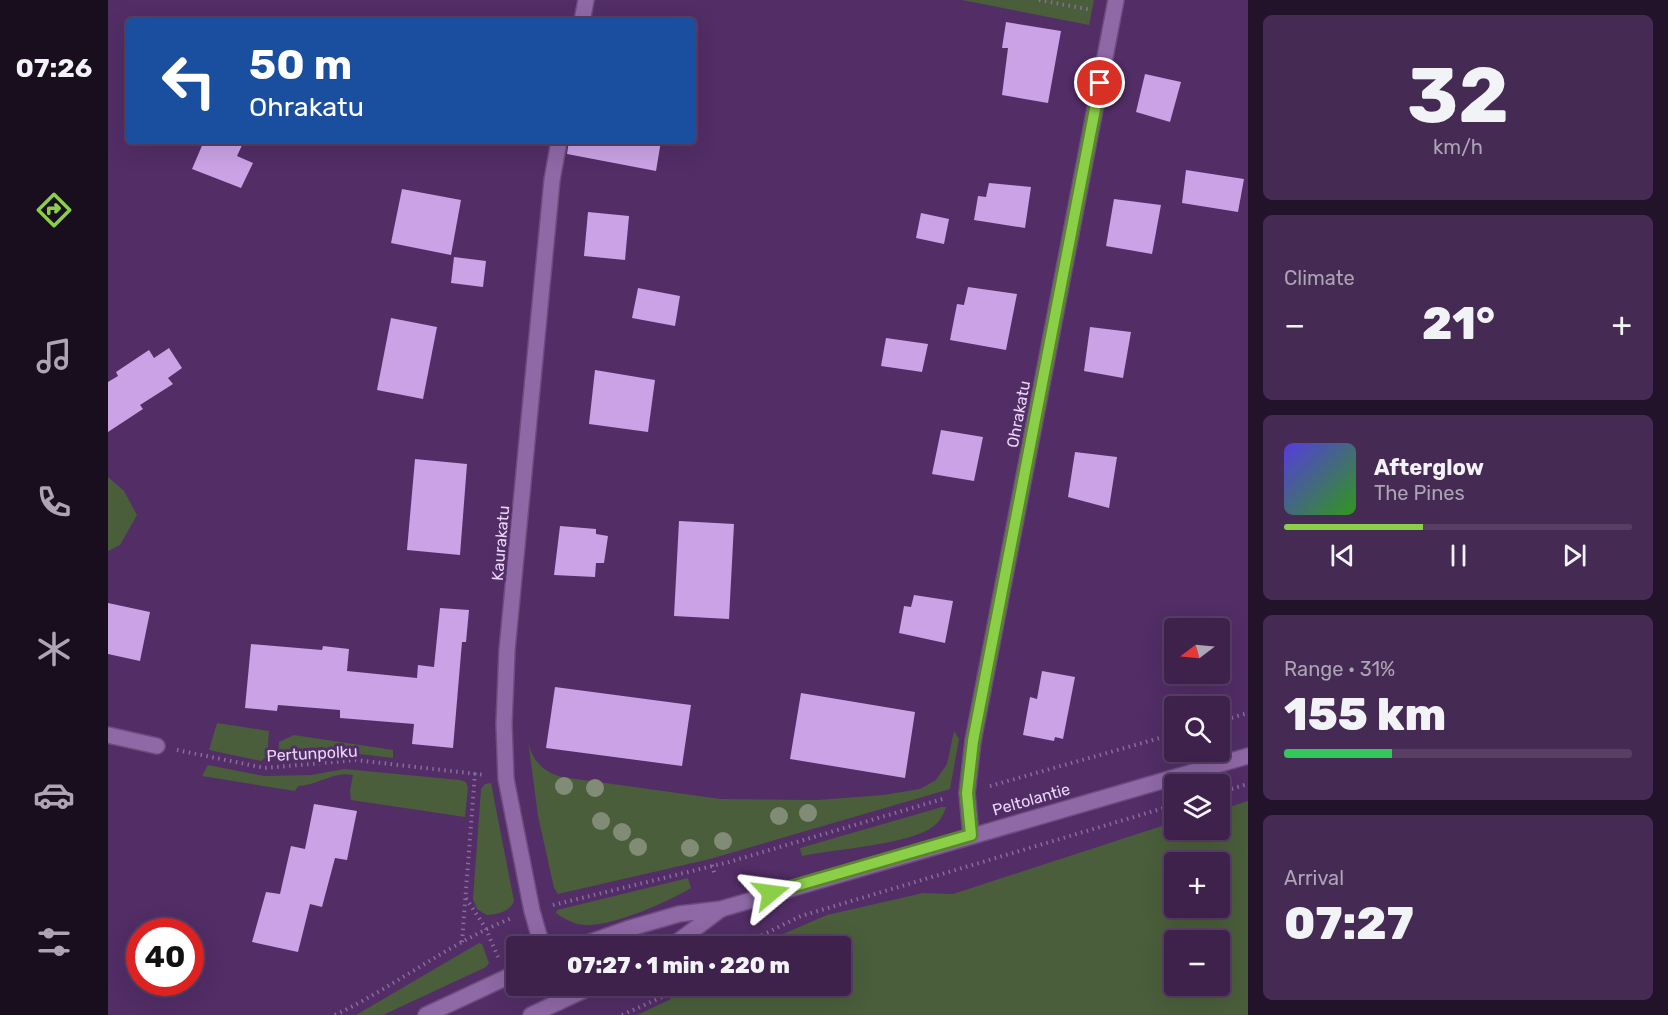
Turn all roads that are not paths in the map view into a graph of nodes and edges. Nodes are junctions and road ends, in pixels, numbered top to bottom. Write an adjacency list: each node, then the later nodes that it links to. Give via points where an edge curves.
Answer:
1 (586, 0): 3 (street)
2 (1115, 7): 8 (street, Ohrakatu, via 973,741 967,793)
3 (583, 18)
4 (559, 144): 10 (street, Kaurakatu, via 551,191 507,650 504,724 506,779)
5 (108, 735): 6 (street)
6 (157, 746)
7 (1248, 756): 8 (street, Peltolantie)
8 (971, 835): 9 (street, Peltolantie)
9 (721, 909): 11 (street, Peltolantie, via 679,914); 12 (street, Peltolantie)
10 (540, 936)
11 (606, 936)
12 (688, 936)
13 (506, 977): 17 (street)
14 (557, 996): 16 (street)
15 (572, 996): 16 (street)
16 (559, 1002): 18 (street)
17 (426, 1015)
18 (531, 1015)

